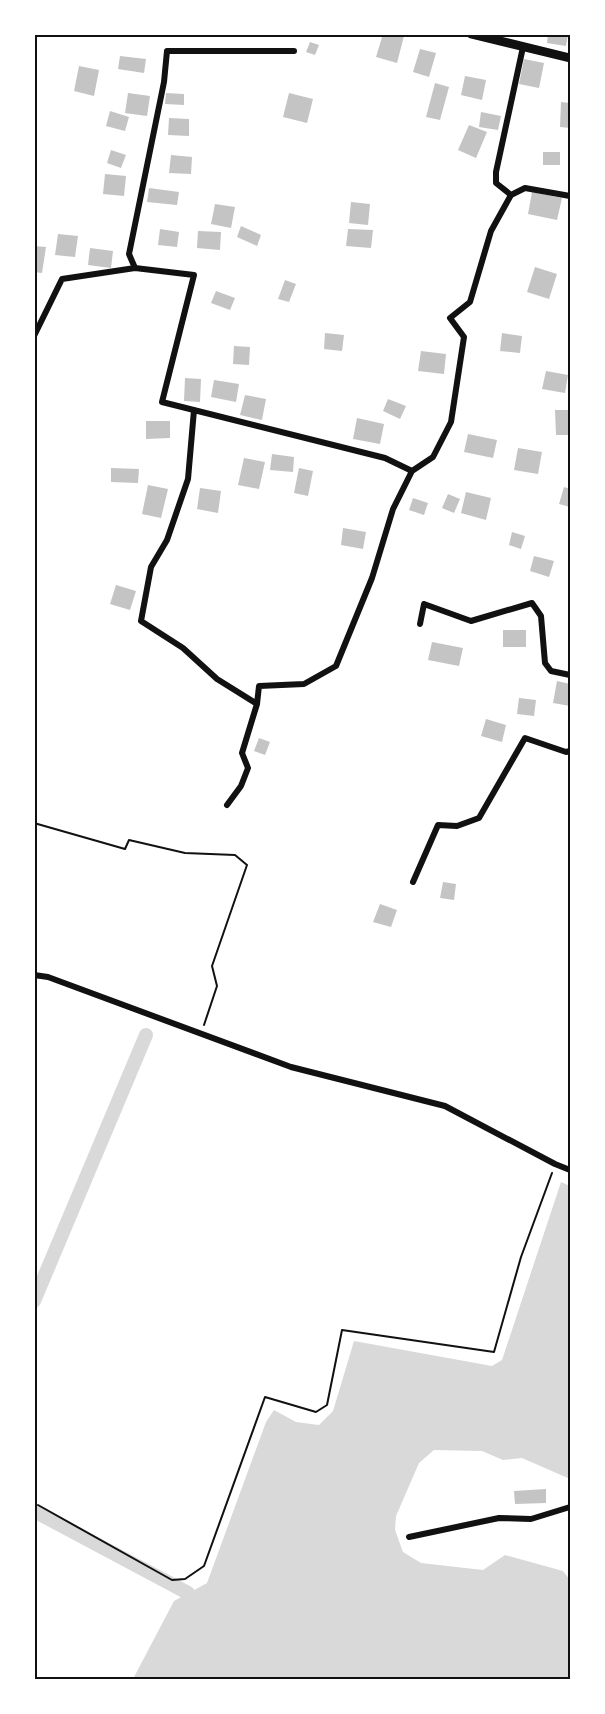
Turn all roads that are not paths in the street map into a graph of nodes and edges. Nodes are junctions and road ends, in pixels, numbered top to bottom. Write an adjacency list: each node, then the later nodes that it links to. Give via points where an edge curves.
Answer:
1 (471, 34): 2 (main road)
2 (523, 47): 4 (main road); 5 (street, via 496,172 496,183)
3 (294, 51): 7 (street, via 167,51 129,254)
4 (570, 58)
5 (511, 195): 6 (street, via 525,188); 10 (street, via 491,231 470,302 450,318 464,337 451,422 433,457)
6 (570, 196)
7 (135, 268): 8 (street, via 62,279); 9 (street, via 194,275 162,402)
8 (34, 336)
9 (194, 410): 10 (street, via 385,458); 13 (street, via 188,479 167,540 151,567 141,621)
10 (412, 471): 13 (street, via 393,509 372,578 336,666 304,684 259,686)
11 (420, 624): 12 (street, via 424,604 471,621 531,603 541,616 545,663 551,671)
12 (570, 675)
13 (257, 704): 15 (street, via 242,753 248,768 242,786)
14 (570, 751): 16 (street, via 525,738 479,818 457,826 438,825)
15 (227, 805)
16 (413, 882)
17 (34, 975): 18 (street, via 291,1067 445,1106)
18 (570, 1170)
19 (570, 1507): 20 (street, via 531,1520 499,1518)
20 (409, 1537)

